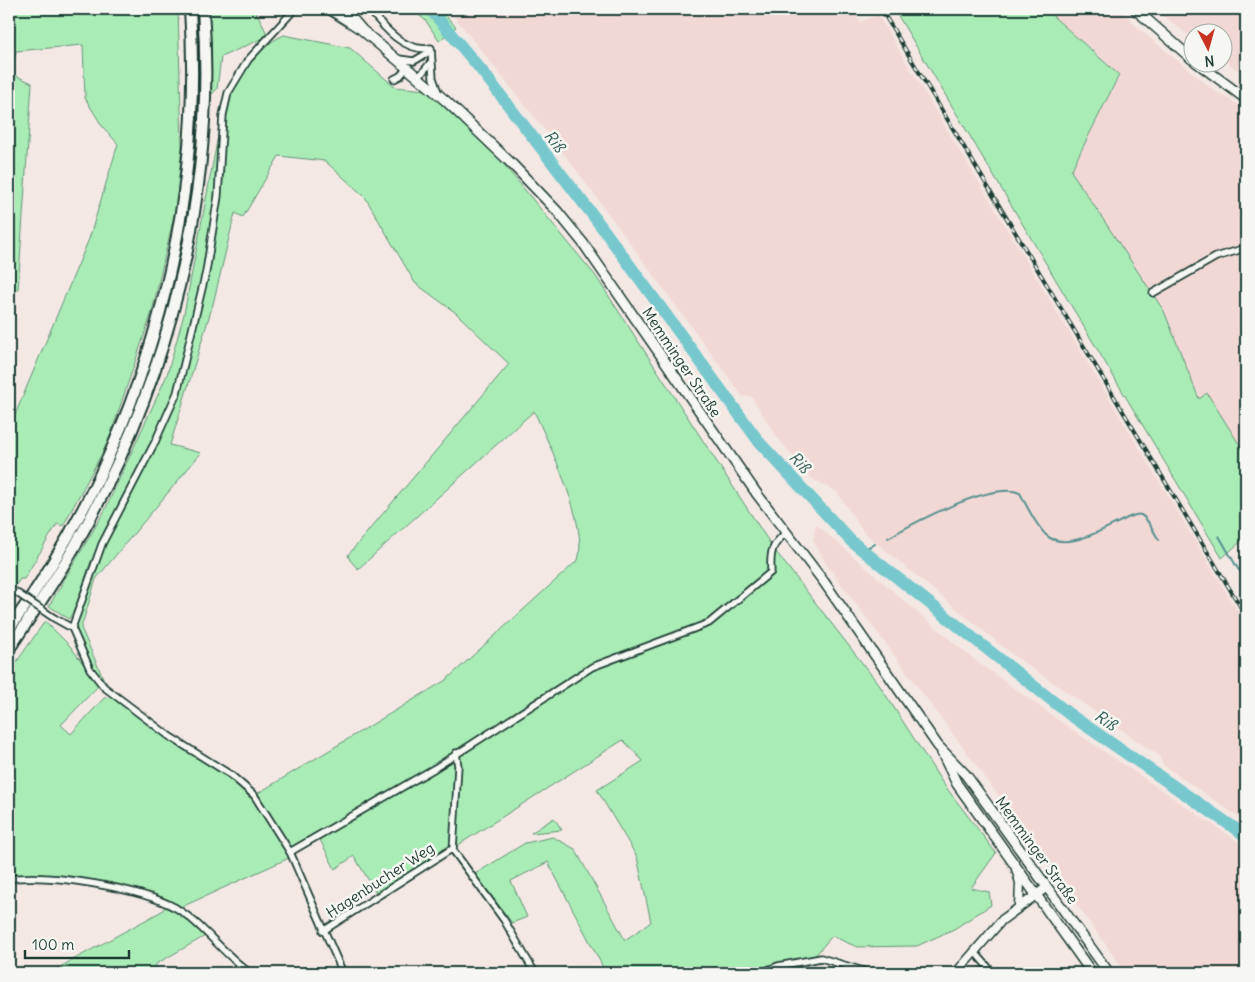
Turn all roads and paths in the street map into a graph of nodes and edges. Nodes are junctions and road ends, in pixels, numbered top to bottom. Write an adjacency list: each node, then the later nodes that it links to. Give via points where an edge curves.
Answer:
1 (190, 9): 24 (highway, via 192,92 185,187 173,261 152,343 116,439 70,530)
2 (203, 9): 25 (highway, via 205,95 198,180 182,275 162,349 127,443 95,509 58,575)
3 (295, 9): 23 (street, via 248,60 228,93 223,114 218,196 206,272 177,393 102,544)
4 (329, 9): 8 (main road)
5 (344, 9): 8 (main road)
6 (370, 9): 9 (street, via 406,45)
7 (1135, 9): 10 (main road)
8 (362, 30): 11 (main road, Memminger Straße)
9 (431, 50): 11 (street, via 414,61); 12 (street)
10 (1182, 50)
11 (393, 57): 13 (main road, Memminger Straße)
12 (431, 62): 15 (street); 17 (street)
13 (406, 68): 15 (main road, Memminger Straße); 16 (street)
14 (1210, 72): 18 (main road)
15 (418, 78): 17 (main road, Memminger Straße)
16 (394, 79)
17 (439, 95): 21 (main road, Memminger Straße, via 512,164 583,243 705,423)
18 (1246, 99)
19 (1246, 248): 20 (street, via 1216,256)
20 (1153, 293)
21 (786, 533): 26 (main road, Memminger Straße); 27 (street, via 773,545 771,572 709,623 592,667)
22 (11, 590): 23 (street, bridge)
23 (72, 628): 29 (street, via 90,669 104,687 168,736 241,782 254,795)
24 (9, 629)
25 (9, 649)
26 (938, 746): 30 (main road, Memminger Straße, via 956,784); 32 (main road, Memminger Straße, via 966,775)
27 (456, 753): 28 (street); 29 (street)
28 (453, 850): 35 (street, Hagenbucher Weg); 39 (street, Hagenbucher Weg, via 504,920)
29 (290, 852): 35 (street)
30 (1016, 869): 33 (main road, Memminger Straße); 34 (street, via 1020,884)
31 (9, 879): 37 (street, via 36,877 82,882 153,898 176,908)
32 (1047, 887): 33 (street); 45 (main road, Memminger Straße)
33 (1036, 895): 34 (street); 44 (main road, Memminger Straße)
34 (1019, 906): 36 (street)
35 (323, 932): 38 (street)
36 (974, 951): 42 (street); 43 (street)
37 (250, 973)
38 (343, 973)
39 (535, 973)
40 (760, 973): 41 (street, via 821,958)
41 (870, 973)
42 (956, 973)
43 (993, 973)
44 (1092, 973)
45 (1109, 973)

